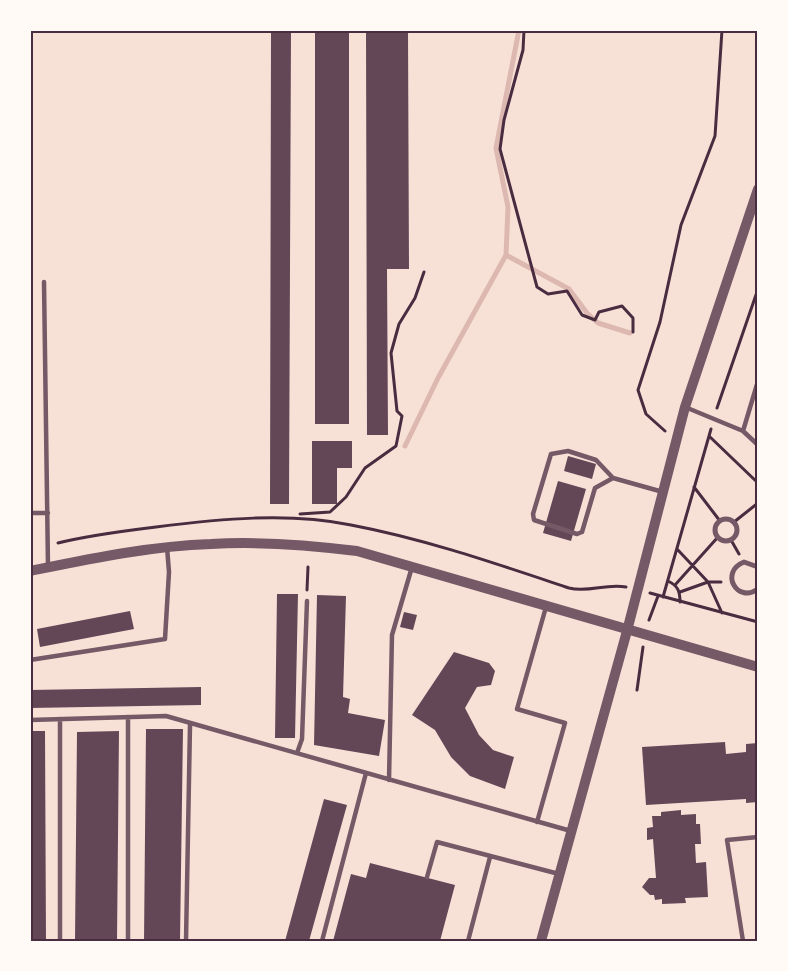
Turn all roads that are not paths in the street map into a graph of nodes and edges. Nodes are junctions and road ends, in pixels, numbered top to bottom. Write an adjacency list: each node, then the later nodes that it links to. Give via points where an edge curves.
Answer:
1 (758, 189): 4 (street)
2 (44, 282): 10 (lane)
3 (758, 381): 5 (lane)
4 (685, 407): 5 (lane); 8 (street)
5 (743, 431): 6 (lane)
6 (758, 445)
7 (613, 478): 7 (lane, via 596,460 568,451 551,454 534,520 577,534 582,532 595,488); 8 (lane)
8 (663, 492): 20 (street)
9 (30, 513): 10 (lane)
10 (48, 513): 13 (lane)
11 (718, 537): 11 (street, via 724,541 734,538 734,522 720,521)
12 (167, 547): 13 (street); 14 (street, via 211,543 301,544 357,551); 21 (lane, via 165,639)
13 (48, 567): 16 (street)
14 (412, 567): 19 (street); 29 (lane, via 392,635)
15 (758, 567): 17 (street, via 749,562 739,564 732,581 742,593)
16 (30, 571)
17 (758, 589)
18 (307, 601): 27 (lane, via 302,739)
19 (546, 607): 20 (street); 30 (lane, via 517,709 565,723)
20 (627, 631): 22 (street); 31 (street)
21 (30, 660)
22 (758, 667)
23 (128, 717): 24 (lane); 26 (lane, via 166,716); 37 (lane)
24 (60, 719): 25 (lane); 36 (lane)
25 (30, 720)
26 (190, 724): 27 (lane); 38 (lane)
27 (297, 753): 28 (lane)
28 (366, 773): 29 (lane); 39 (lane)
29 (390, 780): 30 (lane)
30 (537, 822): 31 (lane)
31 (571, 831): 34 (street)
32 (758, 837): 42 (lane, via 727,840)
33 (490, 857): 34 (lane); 35 (lane, via 437,842); 40 (lane)
34 (559, 874): 41 (street)
35 (428, 878)
36 (60, 941)
37 (128, 941)
38 (186, 941)
39 (322, 941)
40 (468, 941)
41 (541, 941)
42 (743, 941)

